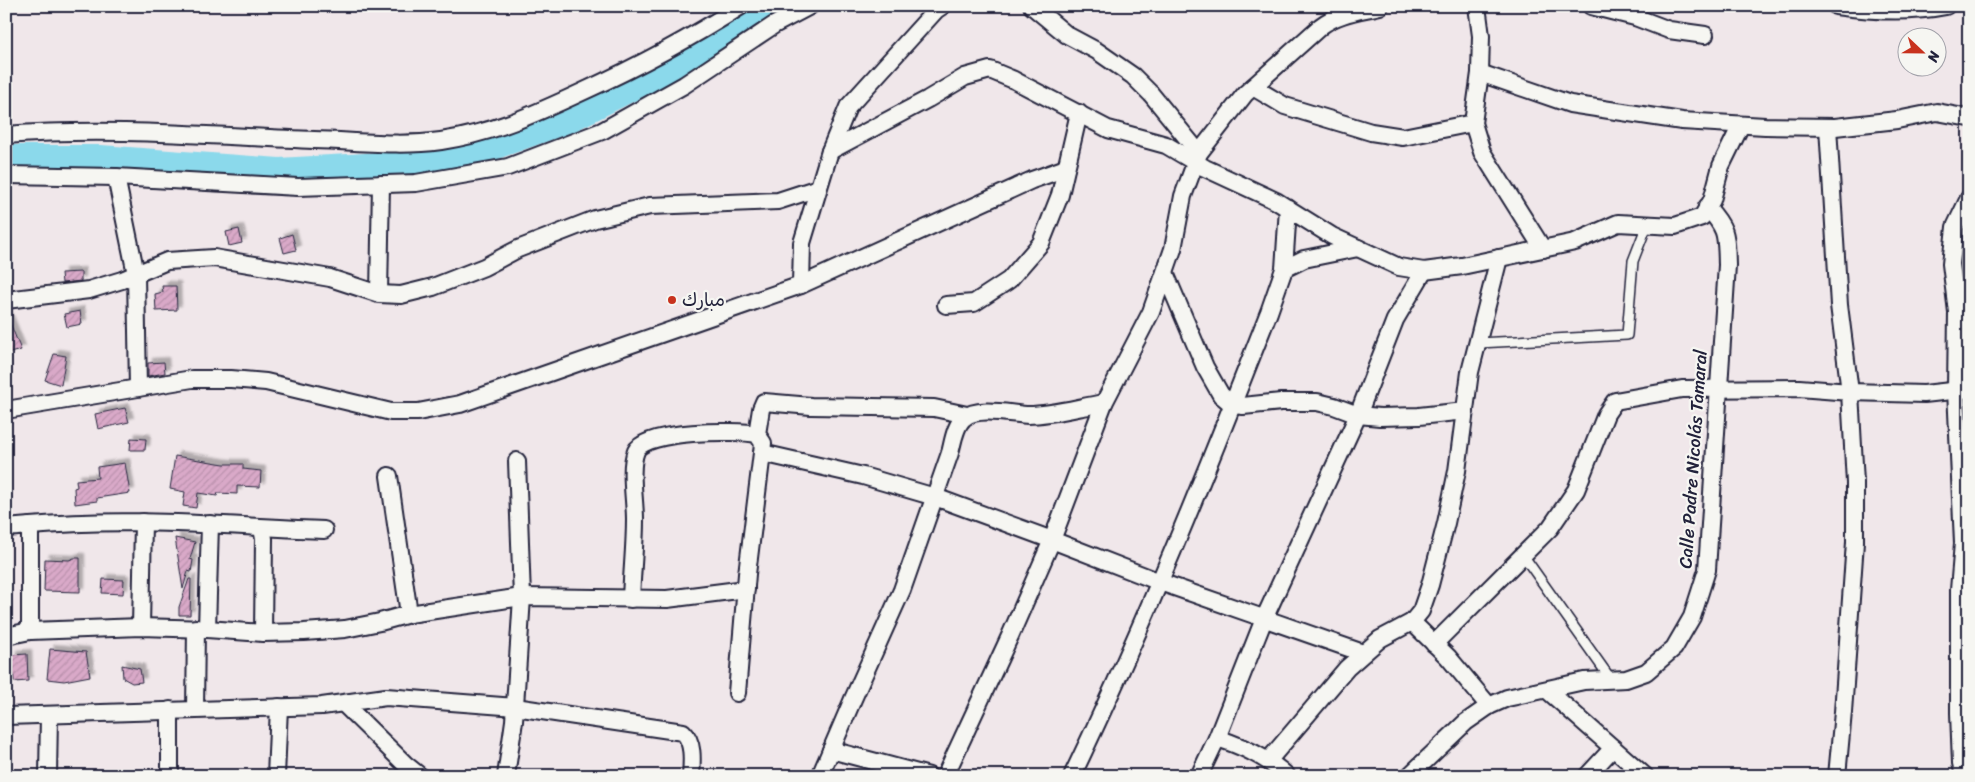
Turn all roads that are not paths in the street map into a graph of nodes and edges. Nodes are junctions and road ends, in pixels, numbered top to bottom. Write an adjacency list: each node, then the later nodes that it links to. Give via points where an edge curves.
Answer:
1 (741, 6): 18 (street, via 690,39 633,69 531,116 484,133 440,141 398,144 163,132)
2 (810, 6): 24 (street, via 774,25 684,86 602,131 508,167 416,183)
3 (942, 6): 19 (street, via 848,107)
4 (1032, 6): 20 (street, via 1067,34 1133,76 1151,94)
5 (1380, 6): 12 (street, via 1330,19)
6 (1478, 6): 11 (street)
7 (1590, 6): 10 (street, via 1635,17 1669,30)
8 (1836, 6): 9 (street, via 1888,10)
9 (1946, 6)
10 (1705, 35)
11 (1480, 73): 15 (street); 16 (street, via 1570,104)
12 (1253, 87): 15 (street, via 1286,106 1371,132 1403,137); 20 (street)
13 (1079, 113): 19 (street, via 990,70 965,77); 20 (street, via 1108,129); 21 (street)
14 (1969, 118): 17 (street, via 1937,112)
15 (1473, 123): 31 (street, via 1482,152)
16 (1741, 125): 17 (street); 27 (street, via 1721,166)
17 (1828, 127): 47 (street, via 1839,305)
18 (6, 134)
19 (830, 151): 25 (street)
20 (1198, 157): 28 (street); 35 (street, via 1183,196)
21 (1066, 168): 37 (street, via 1032,180); 41 (street, via 1060,195 1041,243 1009,280 974,303)
22 (6, 175): 23 (street)
23 (116, 177): 24 (street, via 298,187); 36 (street)
24 (380, 184): 38 (street)
25 (818, 188): 37 (street, via 802,243); 38 (street, via 778,201 650,206 595,219 433,287 401,295)
26 (1969, 198): 39 (street, via 1955,227 1950,264)
27 (1707, 207): 29 (street, via 1702,218 1675,226); 45 (street, Calle Padre Nicolás Tamaral, via 1726,232)
28 (1288, 208): 30 (street); 33 (street)
29 (1647, 224): 31 (street, via 1618,223 1575,242); 42 (lane, via 1632,261 1627,335)
30 (1358, 248): 33 (street, via 1304,259); 34 (street, via 1399,267)
31 (1543, 249): 32 (street)
32 (1499, 258): 34 (street); 42 (street)
33 (1284, 270): 49 (street)
34 (1424, 271): 53 (street, via 1395,320)
35 (1166, 273): 48 (street); 49 (street, via 1205,367 1221,395)
36 (136, 274): 38 (street, via 167,260 214,258 330,278); 40 (street, via 89,290); 44 (street)
37 (801, 285): 44 (street, via 460,404 418,412 392,412 266,382 192,379)
38 (379, 294)
39 (1962, 297): 43 (street, via 1957,312)
40 (6, 300)
41 (946, 305)
42 (1478, 343): 51 (street)
43 (1963, 348): 46 (street)
44 (138, 388): 50 (street)
45 (1719, 389): 47 (street, via 1799,388); 66 (street, via 1682,389 1615,401 1606,414 1576,490 1550,528); 81 (street, Calle Padre Nicolás Tamaral, via 1708,570 1692,617 1674,648 1646,672 1626,678)
46 (1962, 390): 47 (street, via 1924,394); 112 (street, via 1959,713)
47 (1850, 392): 111 (street, via 1855,542)
48 (1104, 403): 52 (street, via 1030,415 987,412); 65 (street)
49 (1232, 405): 53 (street, via 1317,402); 67 (street)
50 (6, 410)
51 (1465, 411): 53 (street, via 1396,417); 73 (street, via 1457,471 1437,559 1421,611)
52 (967, 415): 54 (street, via 934,408 764,402); 58 (street, via 959,423)
53 (1358, 415): 72 (street)
54 (757, 434): 55 (street, via 763,443); 70 (street, via 679,434 650,439 637,450)
55 (762, 453): 58 (street, via 863,476); 68 (street)
56 (517, 462): 69 (street)
57 (389, 476): 71 (street)
58 (935, 497): 65 (street); 94 (street, via 902,590)
59 (142, 522): 60 (street); 61 (street, via 71,522); 74 (street)
60 (210, 524): 63 (street); 75 (street)
61 (30, 526): 62 (street); 76 (street)
62 (6, 528)
63 (262, 528): 64 (street); 77 (street)
64 (324, 530)
65 (1052, 540): 67 (street); 104 (street)
66 (1523, 555): 79 (street); 81 (lane)
67 (1160, 582): 72 (street); 105 (street)
68 (746, 589): 70 (street, via 666,599); 83 (street)
69 (522, 597): 70 (street); 71 (street); 87 (street)
70 (631, 599)
71 (409, 614): 77 (street, via 345,629)
72 (1264, 619): 80 (street); 92 (street)
73 (1412, 622): 79 (street); 80 (street)
74 (141, 627): 75 (street); 76 (street)
75 (202, 629): 77 (street); 89 (street)
76 (30, 631): 78 (street)
77 (263, 633)
78 (6, 636)
79 (1434, 644): 85 (street)
80 (1363, 653): 95 (street)
81 (1610, 678): 82 (street, Calle Padre Nicolás Tamaral)
82 (1547, 690): 85 (street, Calle Padre Nicolás Tamaral, via 1507,698); 93 (street)
83 (737, 693)
84 (344, 704): 86 (street); 87 (street, via 386,697); 99 (street)
85 (1489, 706): 108 (street, Calle Padre Nicolás Tamaral, via 1466,722)
86 (279, 707): 89 (street); 98 (street)
87 (515, 707): 100 (street); 101 (street, via 683,732 690,743)
88 (170, 710): 89 (street); 90 (street); 97 (street)
89 (195, 710)
90 (48, 715): 91 (street); 96 (street)
91 (6, 716)
92 (1217, 738): 95 (street); 106 (street)
93 (1613, 748): 109 (street); 110 (street)
94 (831, 750): 102 (street); 103 (street)
95 (1268, 761): 107 (street)
96 (48, 776)
97 (170, 776)
98 (276, 776)
99 (420, 776)
100 (506, 776)
101 (691, 776)
102 (820, 776)
103 (929, 776)
104 (946, 776)
105 (1072, 776)
106 (1199, 776)
107 (1287, 776)
108 (1410, 776)
109 (1588, 776)
110 (1645, 776)
111 (1837, 776)
112 (1964, 776)

